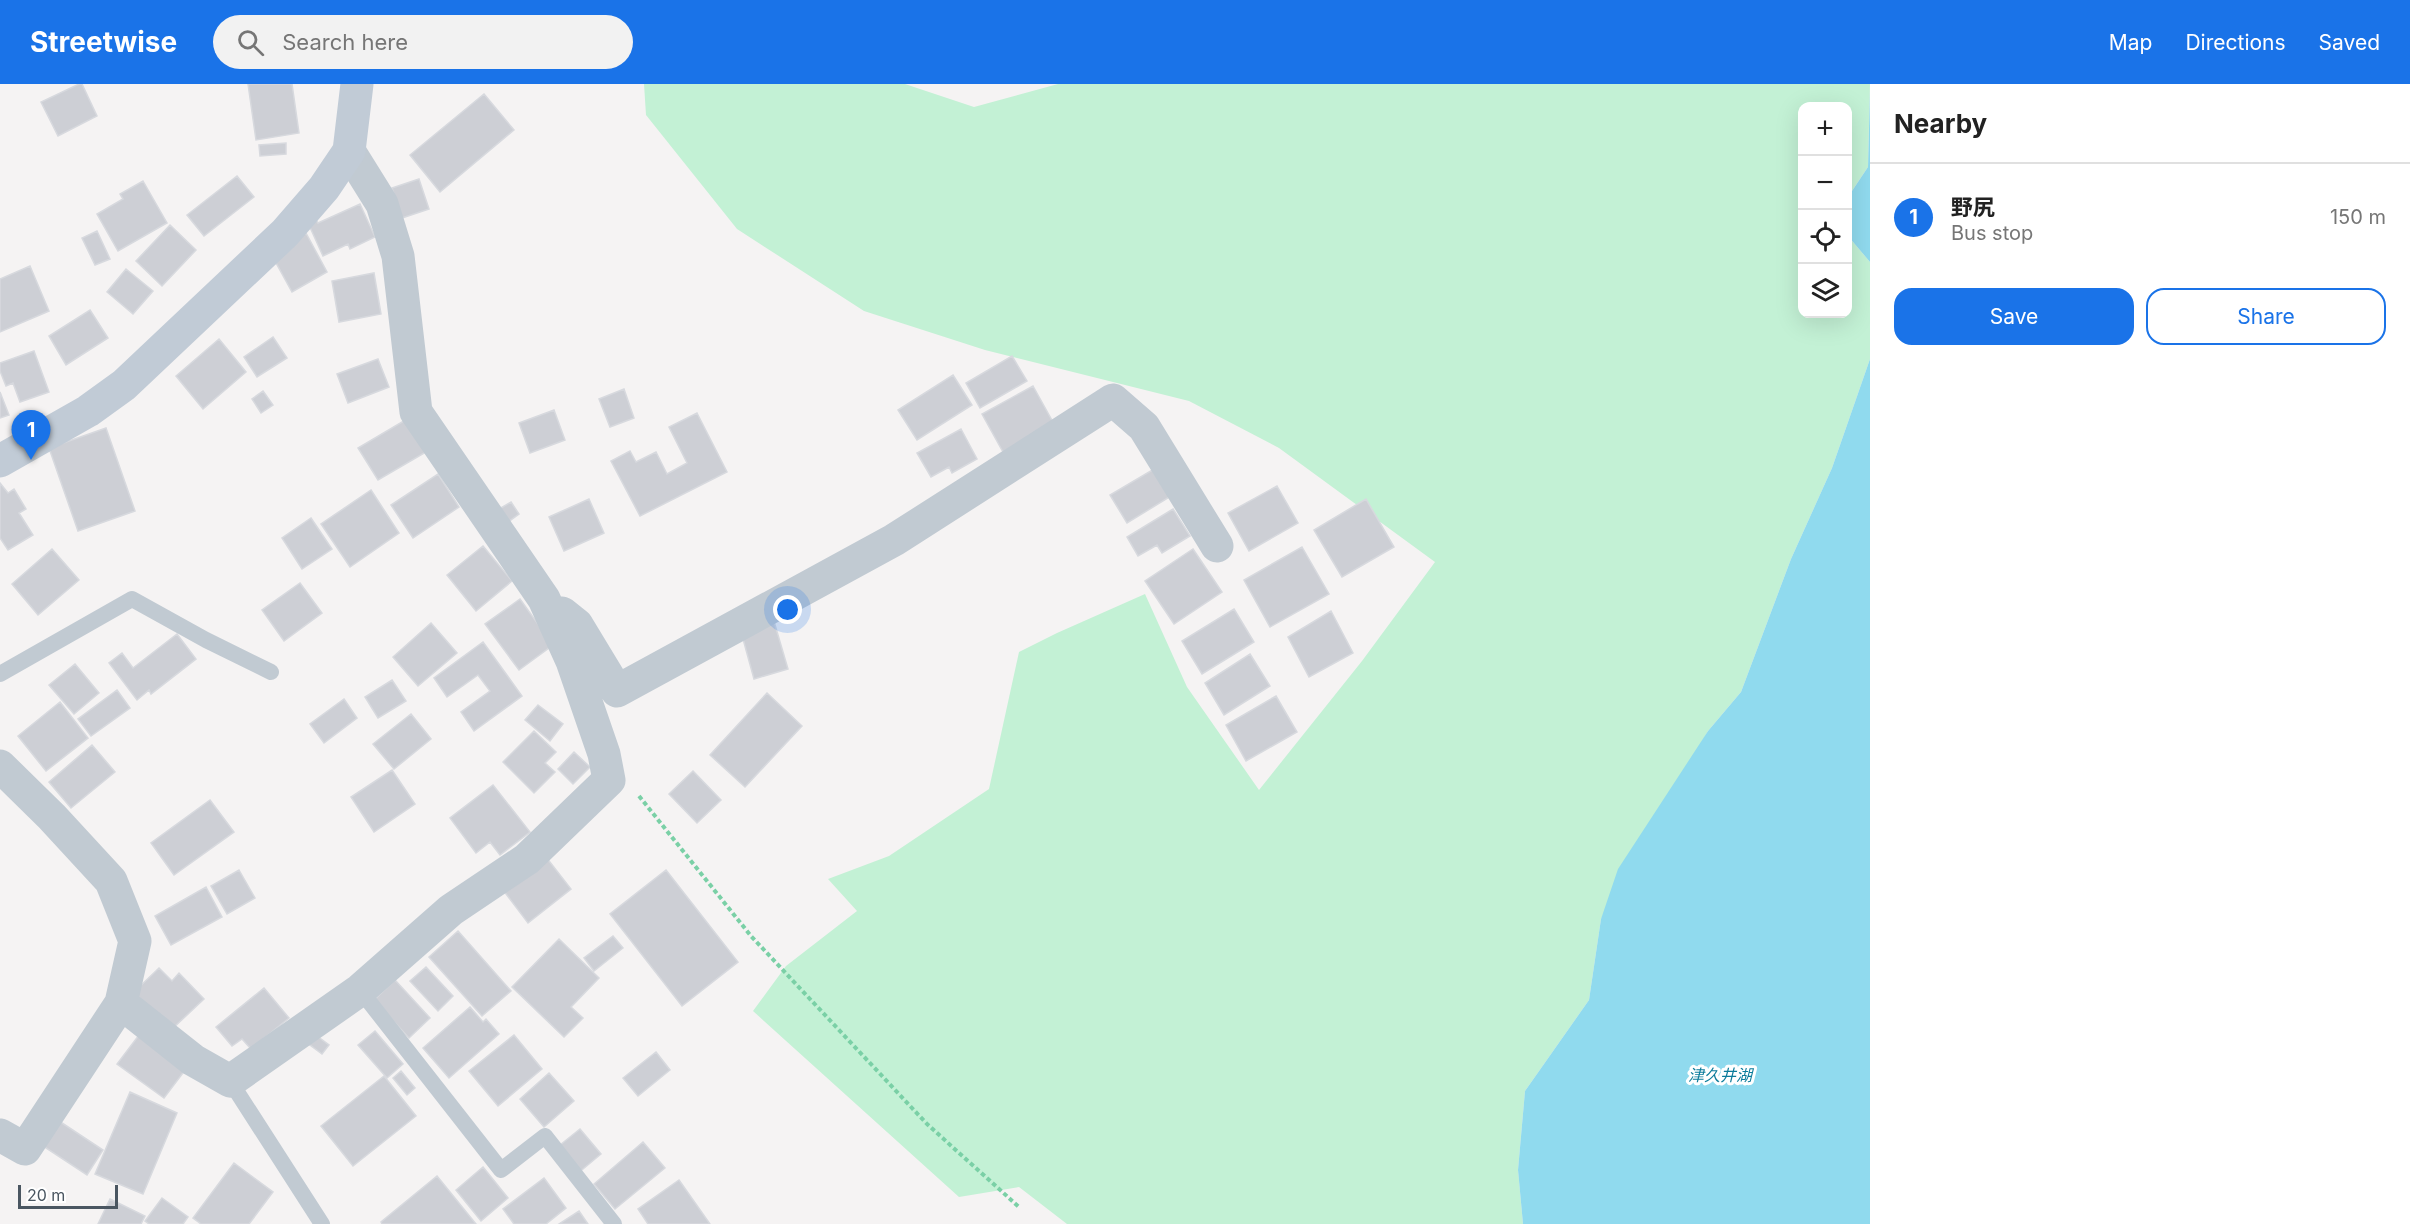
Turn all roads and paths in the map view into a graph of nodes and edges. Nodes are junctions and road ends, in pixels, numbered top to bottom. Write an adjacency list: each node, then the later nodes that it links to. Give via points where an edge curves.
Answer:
1 (358, 85): 2 (street)
2 (349, 152): 3 (street, via 285,233 124,385 88,411); 5 (street, via 382,204 398,256 416,412)
3 (0, 461)
4 (1217, 546): 5 (street, via 1144,427 1113,400 894,540 617,691 577,625)
5 (544, 599): 9 (street, via 572,661)
6 (271, 672): 7 (lane, via 132,598)
7 (0, 674)
8 (0, 766): 11 (street, via 111,881 135,941)
9 (609, 780): 10 (street, via 527,860 451,910); 14 (path, via 641,796 751,936 927,1124)
10 (360, 990): 12 (street); 16 (lane, via 501,1170 545,1136)
11 (121, 1003): 12 (street, via 193,1060); 13 (street, via 25,1149)
12 (230, 1081): 15 (lane)
13 (0, 1135)
14 (1019, 1207)
15 (322, 1224)
16 (614, 1224)

